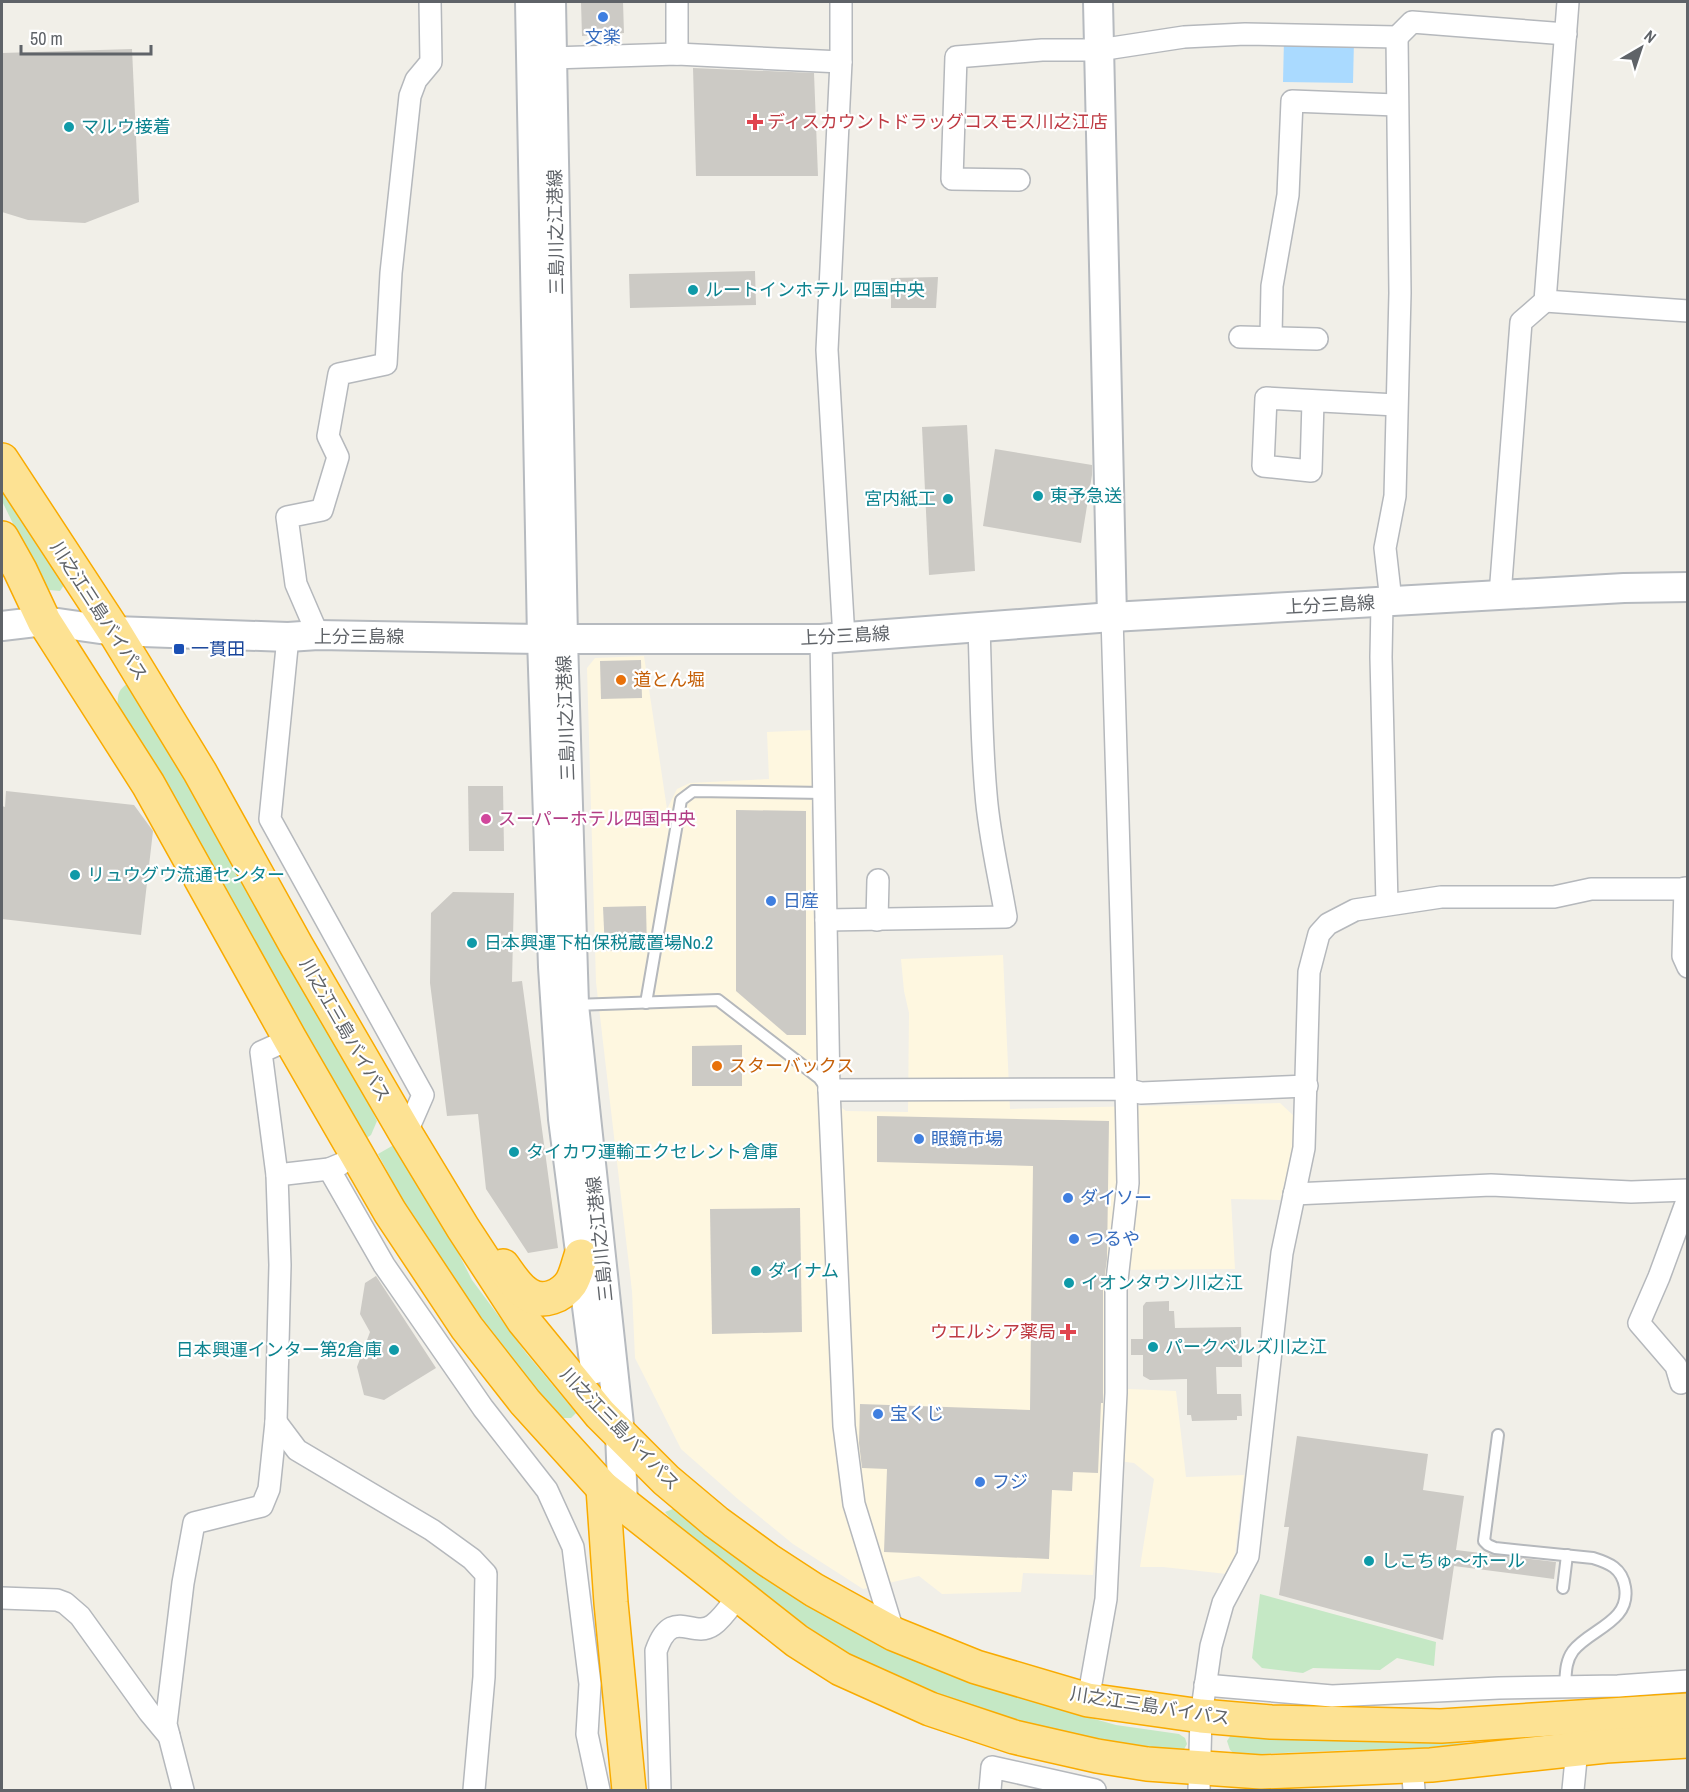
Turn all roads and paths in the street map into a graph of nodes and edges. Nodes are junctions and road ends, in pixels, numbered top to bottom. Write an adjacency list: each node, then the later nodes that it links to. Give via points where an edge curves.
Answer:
1 (430, 2): 33 (street, via 431,62 416,80 410,96 391,273 386,364 339,374 328,436 338,457 322,510 287,517 296,584)
2 (530, 2): 36 (main road, 三島川之江港線)
3 (551, 2): 12 (main road, 三島川之江港線)
4 (677, 2): 11 (street)
5 (841, 2): 13 (street)
6 (1098, 2): 10 (main road)
7 (1568, 2): 8 (street)
8 (1566, 34): 9 (street, via 1412,22); 16 (street)
9 (1397, 37): 10 (street, via 1245,34 1184,37); 14 (street)
10 (1099, 50): 15 (street, via 956,57 952,179); 28 (main road)
11 (677, 54): 12 (street); 13 (street)
12 (552, 58): 36 (main road, 三島川之江港線)
13 (841, 62): 35 (street, via 827,350)
14 (1396, 105): 19 (street, via 1292,101 1288,195 1272,286); 22 (street, via 1400,246)
15 (1019, 180)
16 (1545, 301): 17 (street); 26 (street, via 1521,322)
17 (1688, 311)
18 (1240, 336): 19 (street)
19 (1271, 336): 20 (street)
20 (1317, 339)
21 (1313, 401): 22 (street)
22 (1396, 405): 27 (street, via 1395,496 1385,548)
23 (2, 460): 32 (highway, 川之江三島バイパス)
24 (2, 538): 29 (highway)
25 (1688, 587): 26 (main road, 上分三島線)
26 (1500, 595): 27 (main road, 上分三島線)
27 (1387, 602): 28 (main road, 上分三島線); 40 (street, via 1381,657)
28 (1112, 617): 31 (main road, 上分三島線); 48 (street)
29 (44, 621): 30 (main road, 上分三島線); 32 (main road, 上分三島線); 46 (highway, via 148,784)
30 (2, 626)
31 (979, 627): 35 (main road, 上分三島線); 42 (street, via 986,792 992,849 1006,917)
32 (114, 631): 34 (main road, 上分三島線); 50 (highway, 川之江三島バイパス, via 200,772)
33 (318, 635): 34 (main road, 上分三島線); 36 (main road, 上分三島線)
34 (288, 637): 50 (street, via 270,819 423,1095)
35 (833, 638): 36 (main road, 上分三島線); 37 (street)
36 (552, 639): 45 (main road, 三島川之江港線); 57 (main road, 三島川之江港線, via 553,967 563,1119)
37 (824, 793): 41 (street); 44 (lane, via 693,791 681,800)
38 (878, 880): 42 (street)
39 (1686, 889): 40 (street, via 1591,889 1554,897 1441,897); 43 (street, via 1683,956)
40 (1387, 904): 47 (street, via 1339,917 1319,934 1309,972)
41 (826, 920): 42 (street); 49 (street)
42 (878, 920)
43 (1688, 967)
44 (646, 1003): 45 (lane); 49 (lane, via 718,1000 819,1078)
45 (574, 1005): 60 (main road, 三島川之江港線)
46 (290, 1039): 51 (highway); 53 (street, via 261,1052)
47 (1307, 1086): 48 (street, via 1141,1093); 55 (street, via 1304,1148)
48 (1126, 1089): 49 (street); 70 (street, via 1128,1183 1116,1289 1116,1393 1106,1599)
49 (829, 1090): 67 (street, via 844,1426 854,1504)
50 (406, 1134): 57 (highway, via 528,1295 539,1299 561,1294 572,1282); 60 (highway, 川之江三島バイパス, via 523,1320)
51 (358, 1156): 52 (street); 62 (highway, via 467,1328 525,1402)
52 (329, 1169): 53 (street); 81 (street, via 384,1265 483,1408 547,1490 573,1547 590,1684 587,1734)
53 (277, 1174): 59 (street)
54 (1688, 1190): 55 (street, via 1631,1192 1491,1185)
55 (1293, 1194): 71 (street, via 1282,1253 1248,1556 1223,1603 1211,1646)
56 (1688, 1198): 58 (street, via 1639,1323 1676,1366)
57 (581, 1256): 60 (main road, 三島川之江港線)
58 (1681, 1383)
59 (276, 1422): 73 (street, via 269,1489 262,1506 195,1523 183,1583 166,1724); 80 (street, via 297,1450 432,1530 486,1574 484,1677)
60 (610, 1424): 62 (main road, 三島川之江港線); 67 (highway, 川之江三島バイパス, via 666,1480 716,1522 814,1590)
61 (1498, 1435): 63 (lane, via 1484,1541 1495,1548)
62 (613, 1496): 65 (highway); 82 (highway, via 611,1603); 83 (highway, via 630,1602)
63 (1567, 1555): 64 (lane); 69 (lane, via 1609,1563 1623,1578 1626,1591 1618,1614 1581,1643 1568,1659)
64 (1563, 1588)
65 (738, 1596): 77 (highway, via 797,1641 841,1668 930,1709 1014,1737 1147,1764); 84 (street, via 712,1626 682,1625 661,1637 656,1651)
66 (2, 1598): 73 (street, via 57,1600 80,1616)
67 (894, 1634): 70 (highway, 川之江三島バイパス, via 976,1667)
68 (1688, 1681): 69 (street)
69 (1565, 1686): 71 (street)
70 (1088, 1700): 71 (highway, 川之江三島バイパス)
71 (1203, 1700): 72 (highway, 川之江三島バイパス, via 1271,1722 1441,1726); 77 (street)
72 (1688, 1710)
73 (169, 1736): 79 (street)
74 (1688, 1741): 75 (highway)
75 (1577, 1749): 76 (highway); 87 (street)
76 (1413, 1778): 78 (highway)
77 (1199, 1780): 78 (highway, via 1261,1772)
78 (1290, 1781)
79 (183, 1791)
80 (474, 1791)
81 (599, 1791)
82 (629, 1791)
83 (634, 1791)
84 (660, 1791)
85 (990, 1791): 86 (street, via 992,1767)
86 (1095, 1791)
87 (1573, 1791)

